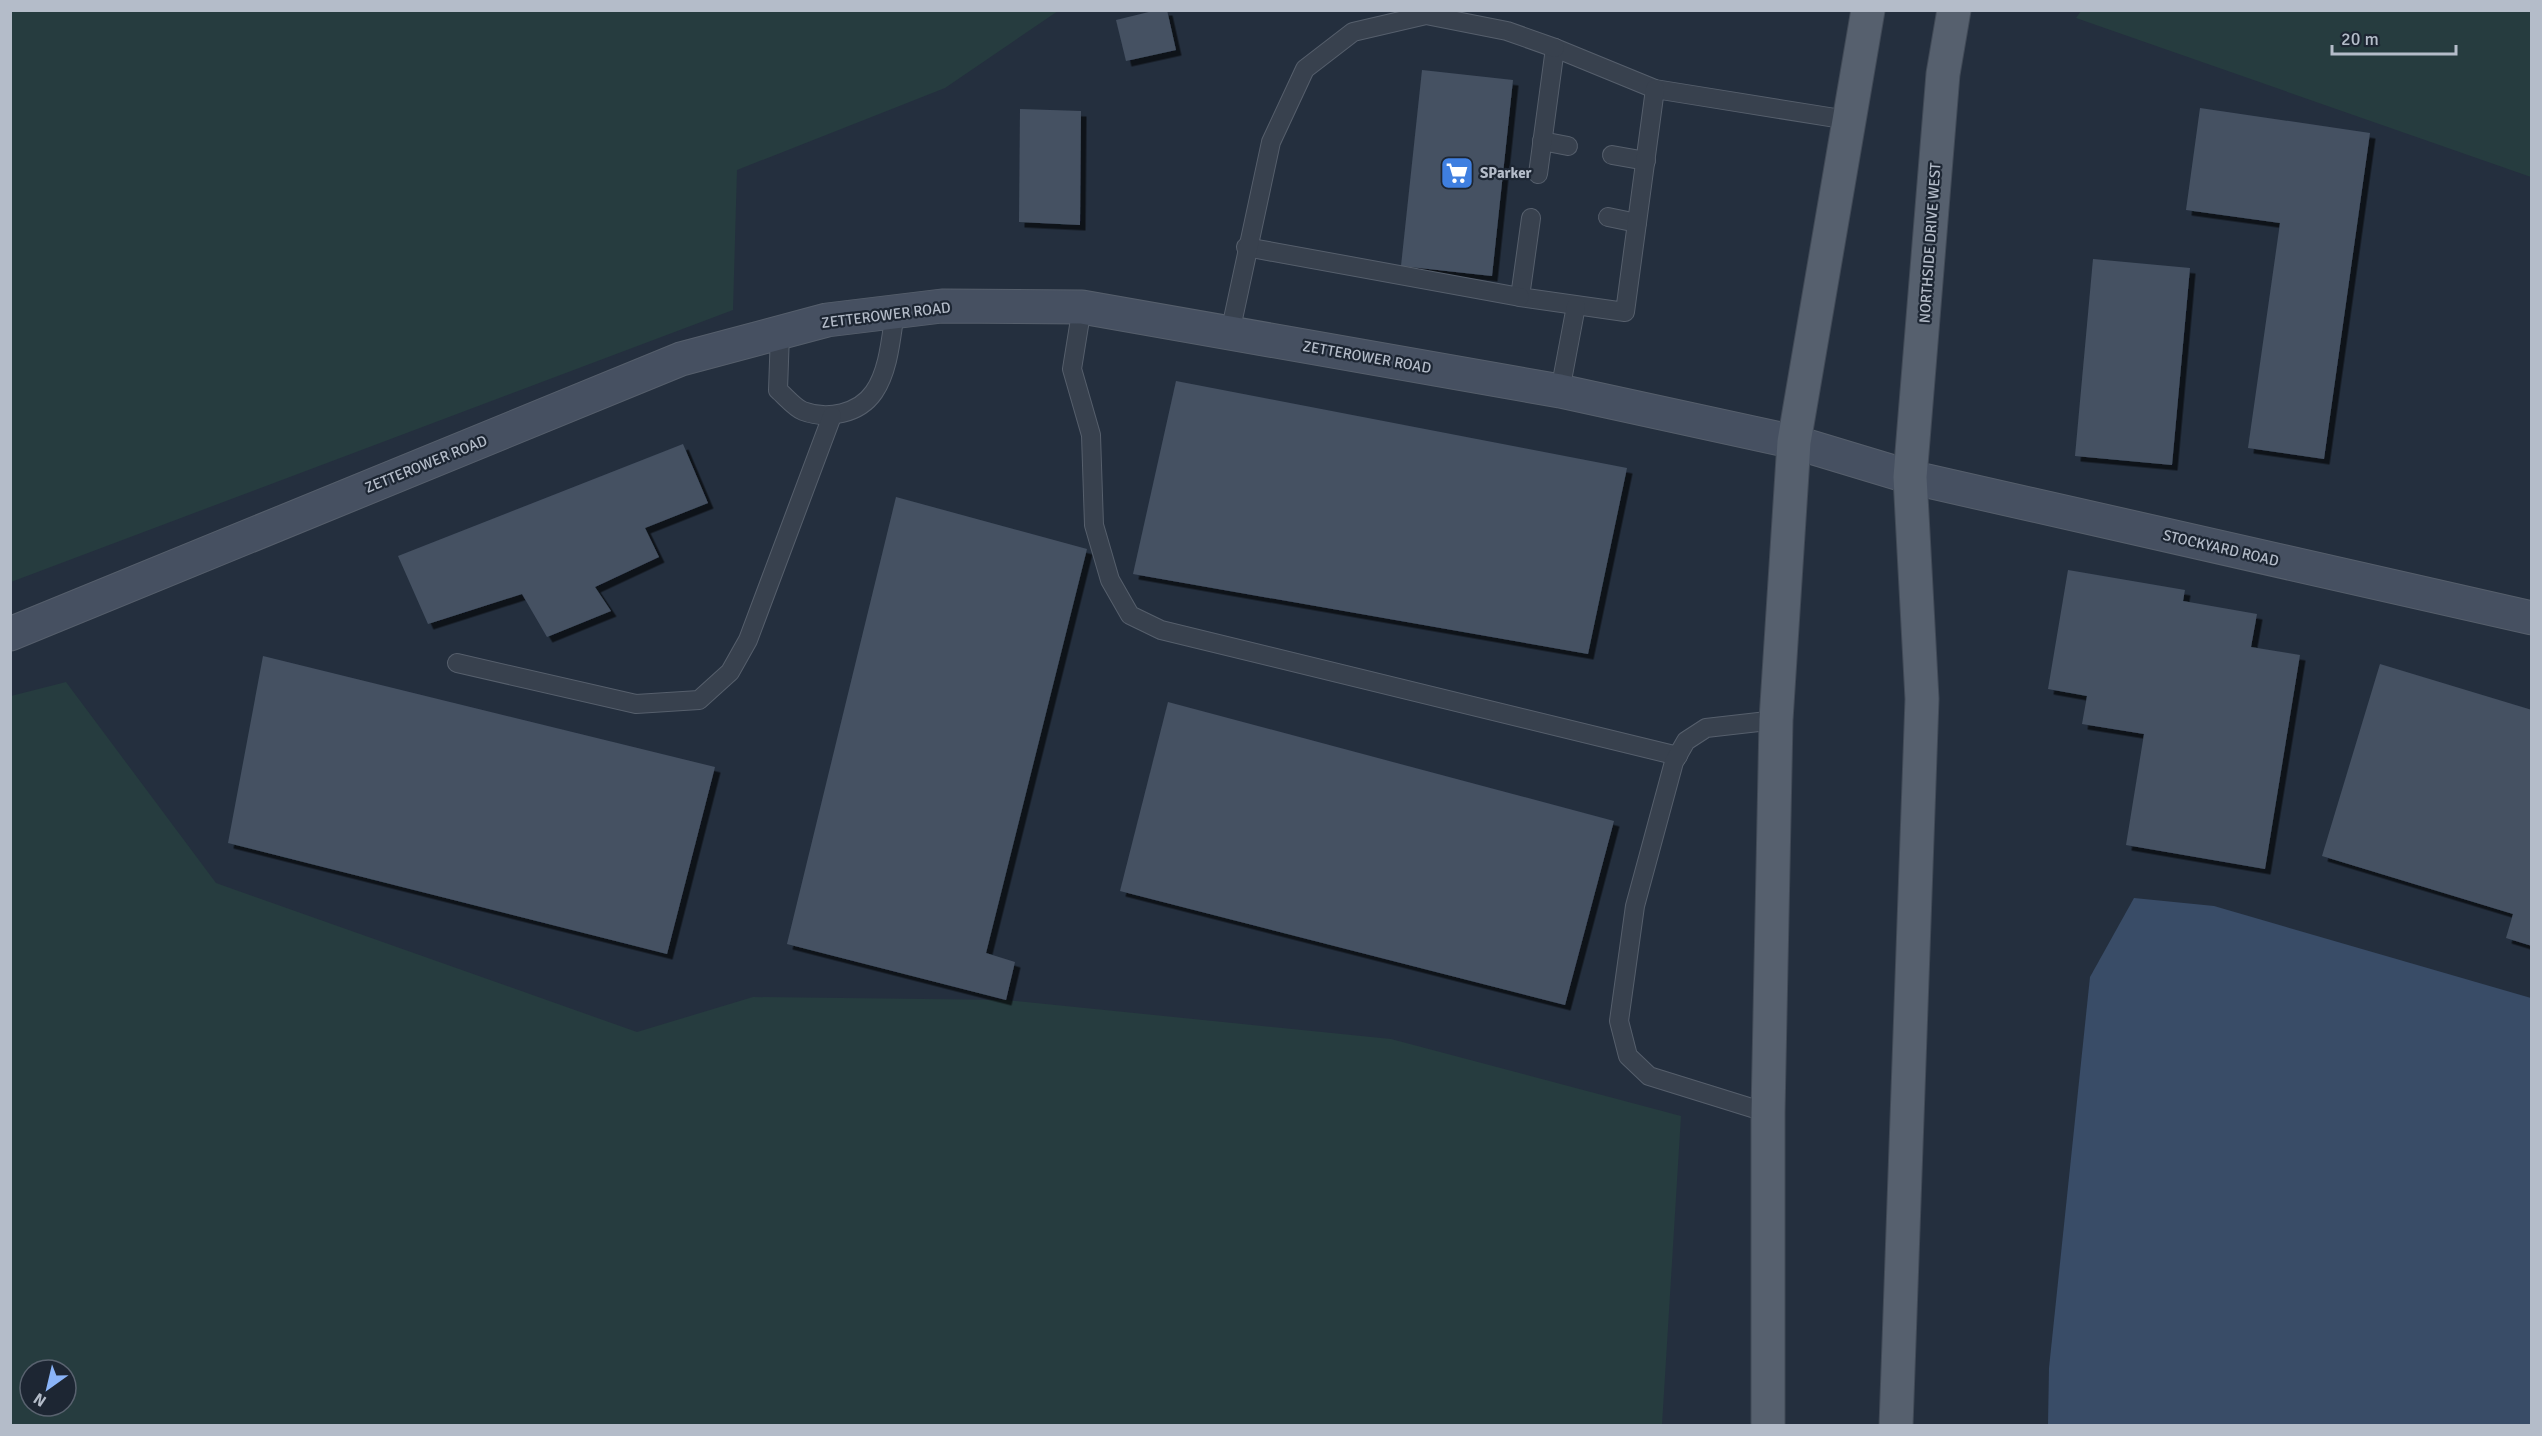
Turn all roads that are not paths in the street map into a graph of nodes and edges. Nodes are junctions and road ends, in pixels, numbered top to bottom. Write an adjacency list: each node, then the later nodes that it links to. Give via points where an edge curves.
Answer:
1 (1868, 10): 5 (main road)
2 (1954, 10): 24 (main road, NORTHSIDE DRIVE WEST, via 1943,74)
3 (1556, 48): 4 (lane); 6 (lane); 14 (lane, via 1507,31 1426,15 1353,32 1305,69 1270,142)
4 (1655, 89): 5 (lane); 9 (lane)
5 (1848, 120): 23 (main road)
6 (1542, 141): 7 (lane); 10 (lane)
7 (1568, 146)
8 (1612, 154): 9 (lane)
9 (1646, 161): 13 (lane)
10 (1538, 174)
11 (1608, 217): 13 (lane)
12 (1531, 218): 15 (lane)
13 (1637, 223): 16 (lane, via 1625,312)
14 (1246, 247): 15 (lane); 20 (lane)
15 (1520, 297): 16 (lane)
16 (1576, 306): 21 (lane)
17 (1082, 307): 18 (street, ZETTEROWER ROAD, via 942,306); 20 (street, ZETTEROWER ROAD); 29 (lane, via 1072,369 1091,435 1094,525 1110,580 1130,615 1161,630)
18 (895, 312): 19 (street, ZETTEROWER ROAD, via 827,320); 22 (lane, via 886,365 874,392 857,409)
19 (780, 333): 22 (lane, via 778,390 802,411); 26 (street, ZETTEROWER ROAD, via 681,358)
20 (1230, 333): 21 (street, ZETTEROWER ROAD)
21 (1560, 391): 23 (street, ZETTEROWER ROAD)
22 (832, 416): 27 (lane, via 748,640 730,672 699,700 636,704)
23 (1794, 442): 24 (street, ZETTEROWER ROAD); 28 (main road)
24 (1910, 477): 25 (street, STOCKYARD ROAD); 32 (main road, NORTHSIDE DRIVE WEST, via 1922,699)
25 (2532, 618)
26 (10, 634)
27 (457, 663)
28 (1776, 720): 29 (lane, via 1706,728 1686,741); 30 (main road)
29 (1678, 756): 30 (lane, via 1635,906 1619,1020 1628,1056 1649,1077)
30 (1768, 1113): 31 (main road)
31 (1768, 1425)
32 (1896, 1425)

